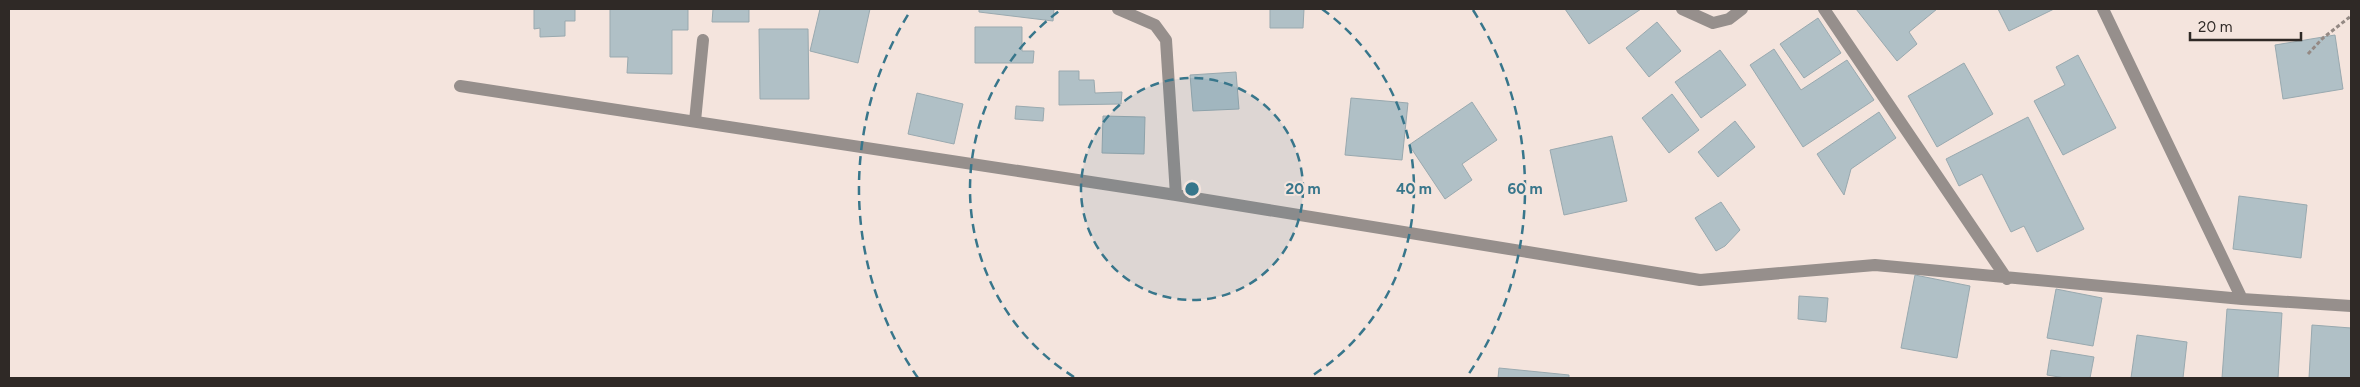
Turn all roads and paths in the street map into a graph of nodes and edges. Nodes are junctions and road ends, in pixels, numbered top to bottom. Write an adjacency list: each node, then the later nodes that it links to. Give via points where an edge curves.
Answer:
1 (1118, 9): 11 (street, via 1155,26 1166,40)
2 (1682, 9): 3 (street, via 1713,24 1729,19)
3 (1742, 9)
4 (1824, 9): 12 (street)
5 (2104, 9): 13 (street)
6 (2351, 16): 8 (path)
7 (703, 40): 10 (street)
8 (2308, 54)
9 (460, 86): 10 (street)
10 (695, 121): 11 (street)
11 (1176, 195): 12 (street, via 1700,280 1875,265)
12 (2007, 279): 13 (street)
13 (2242, 299): 14 (street)
14 (2351, 306)

